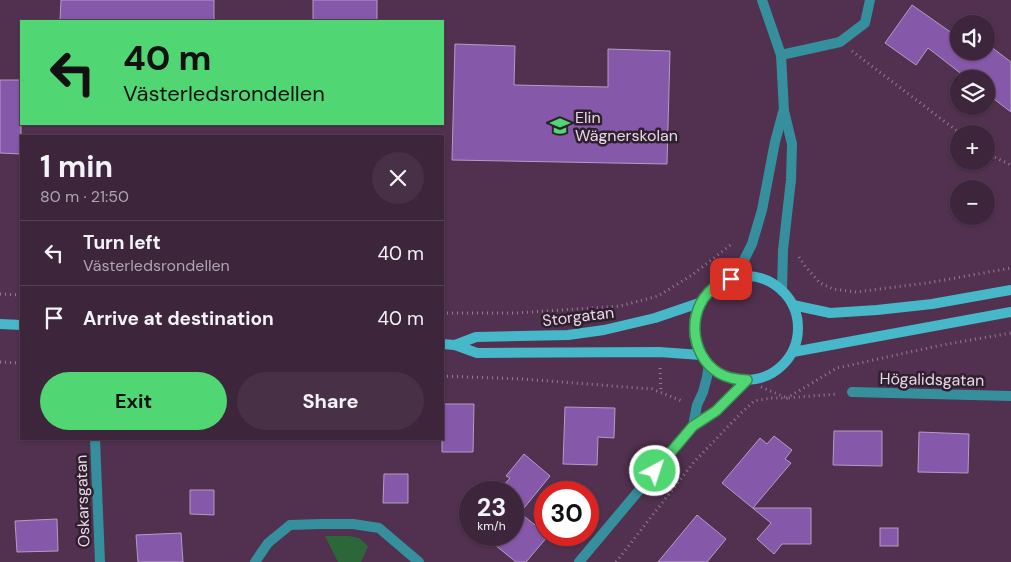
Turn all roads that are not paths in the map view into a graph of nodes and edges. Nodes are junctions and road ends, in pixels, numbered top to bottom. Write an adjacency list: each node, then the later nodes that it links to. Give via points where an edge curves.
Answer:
1 (762, 0): 3 (street)
2 (870, 0): 3 (street, via 865,22 840,42)
3 (781, 55): 4 (street)
4 (784, 111): 5 (street, via 752,244); 7 (street, via 792,144)
5 (731, 279): 7 (main road, via 759,278); 8 (main road, via 720,283)
6 (1011, 290): 9 (main road, via 878,310 830,313)
7 (782, 291): 9 (main road)
8 (702, 302): 14 (main road, Storgatan, via 604,330 568,335 476,337); 16 (main road, via 695,323)
9 (793, 305): 15 (main road, via 798,320 798,337)
10 (1011, 312): 15 (main road)
11 (0, 324): 12 (main road)
12 (20, 325)
13 (444, 344): 14 (main road, Storgatan)
14 (456, 345): 16 (main road, Storgatan, via 478,353 659,352)
15 (793, 352): 18 (main road, via 774,373)
16 (701, 355): 17 (main road)
17 (709, 364): 18 (main road, via 730,378); 21 (street)
18 (747, 380): 21 (street, via 716,411)
19 (852, 392): 20 (street, Högalidsgatan)
20 (1011, 396)
21 (693, 426): 26 (street)
22 (95, 440): 23 (street, Oskarsgatan)
23 (100, 562)
24 (255, 562): 25 (street, via 268,542 290,525 320,524 379,528)
25 (419, 562)
26 (578, 562)

